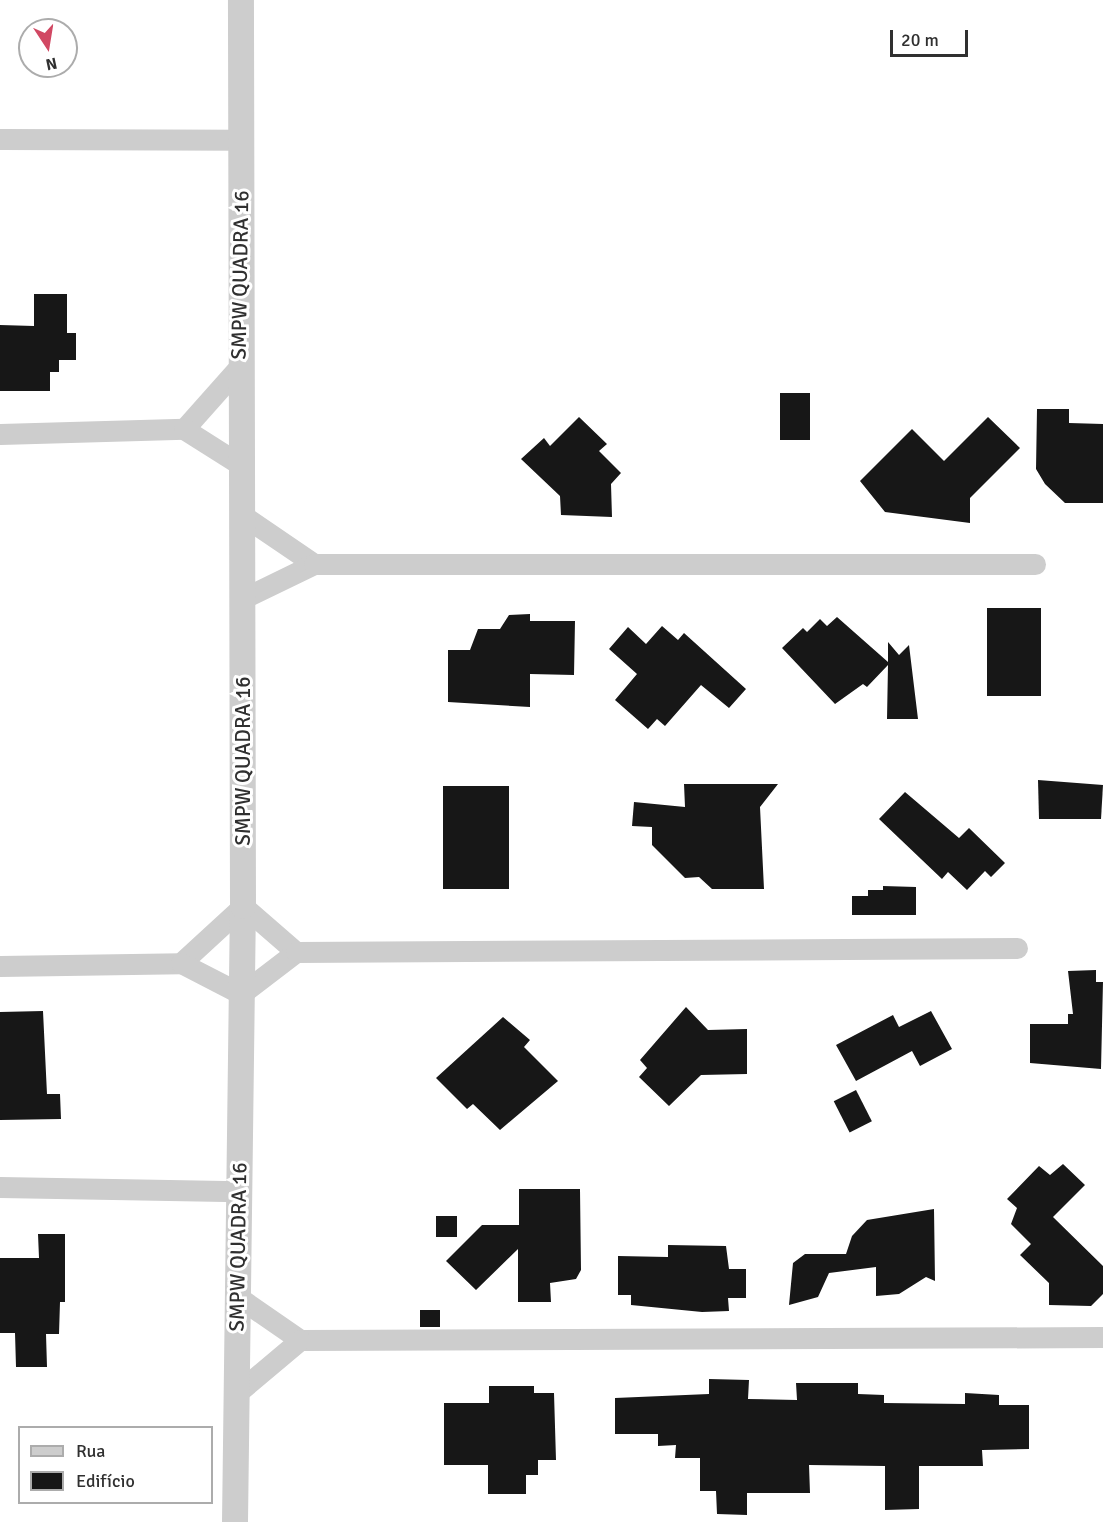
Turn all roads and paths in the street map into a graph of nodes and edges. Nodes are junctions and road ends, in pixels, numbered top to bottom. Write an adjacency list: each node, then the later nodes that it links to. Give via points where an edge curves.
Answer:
1 (241, 0): 3 (street, SMPW QUADRA 16)
2 (0, 139): 3 (street)
3 (242, 140): 4 (street, SMPW QUADRA 16)
4 (239, 367): 5 (street); 7 (street, SMPW QUADRA 16)
5 (184, 429): 6 (street); 7 (street)
6 (0, 434)
7 (241, 465): 8 (street, SMPW QUADRA 16)
8 (242, 515): 9 (street); 11 (street, SMPW QUADRA 16)
9 (314, 564): 10 (street); 11 (street)
10 (1035, 564)
11 (242, 599): 12 (street, SMPW QUADRA 16)
12 (243, 906): 14 (street); 15 (street); 17 (street, SMPW QUADRA 16)
13 (1017, 948): 14 (street)
14 (296, 952): 17 (street)
15 (181, 963): 16 (street); 17 (street)
16 (0, 966)
17 (241, 994): 19 (street, SMPW QUADRA 16)
18 (0, 1187): 19 (street)
19 (239, 1191): 20 (street, SMPW QUADRA 16)
20 (238, 1297): 22 (street); 23 (street, SMPW QUADRA 16)
21 (1103, 1337): 22 (street)
22 (300, 1340): 23 (street)
23 (237, 1393): 24 (street, SMPW QUADRA 16)
24 (235, 1522)

